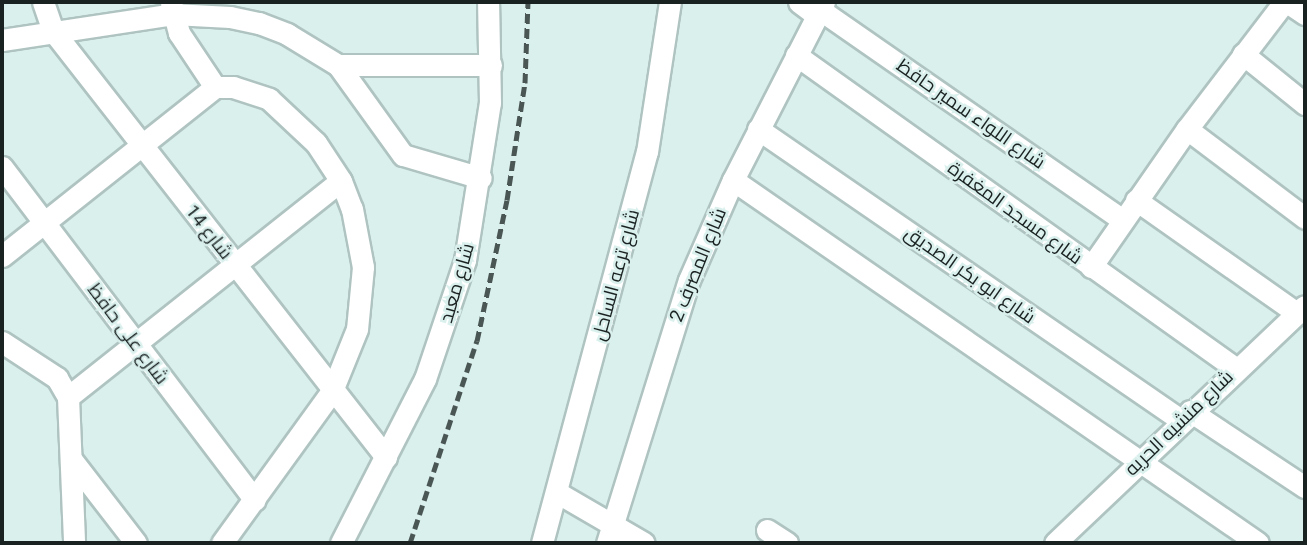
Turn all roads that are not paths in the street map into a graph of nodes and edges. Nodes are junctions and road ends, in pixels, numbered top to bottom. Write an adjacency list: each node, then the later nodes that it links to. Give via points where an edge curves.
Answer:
1 (43, 2): 9 (street, شارع 14)
2 (488, 2): 14 (street, شارع معبد)
3 (670, 2): 42 (street, شارع ترعه الساحل, via 647,152)
4 (799, 2): 7 (street, شارع اللواء سمير حافظ)
5 (1286, 2): 8 (street); 11 (street)
6 (172, 8): 9 (street); 13 (street, via 259,23); 15 (street, via 190,52)
7 (820, 9): 12 (street, شارع المصرف 2); 26 (street, شارع اللواء سمير حافظ)
8 (1305, 14)
9 (53, 31): 10 (street); 19 (street, شارع 14)
10 (2, 40)
11 (1243, 54): 16 (street); 18 (street)
12 (796, 55): 17 (street, شارع المصرف 2); 30 (street, شارع مسجد المغفرة)
13 (338, 65): 14 (street); 21 (street, via 403,155)
14 (492, 65): 21 (street, شارع معبد)
15 (215, 87): 19 (street); 23 (street, via 252,92 285,110 316,143)
16 (1305, 104)
17 (758, 129): 22 (street, شارع المصرف 2); 37 (street, شارع ابو بكر الصديق)
18 (1187, 129): 24 (street); 25 (street)
19 (142, 145): 27 (street); 29 (street, شارع 14)
20 (2, 167): 27 (street, شارع على حافظ)
21 (481, 178): 38 (street, شارع معبد, via 465,260 445,327)
22 (733, 180): 40 (street); 45 (street, شارع المصرف 2, via 677,314)
23 (341, 181): 29 (street); 35 (street, via 359,237 362,296 354,340)
24 (1136, 200): 26 (street); 31 (street)
25 (1305, 218)
26 (1123, 220): 30 (street)
27 (43, 223): 28 (street); 33 (street, شارع على حافظ)
28 (2, 256)
29 (235, 265): 33 (street); 35 (street, شارع 14)
30 (1091, 267): 34 (street, شارع مسجد المغفرة)
31 (1301, 309): 34 (street, شارع منشيه الحريه)
32 (2, 342): 36 (street, via 57,378)
33 (136, 343): 36 (street); 43 (street, شارع على حافظ)
34 (1235, 368): 37 (street, شارع منشيه الحريه)
35 (332, 391): 38 (street, شارع 14); 43 (street)
36 (68, 397): 39 (street)
37 (1186, 416): 40 (street, شارع منشيه الحريه); 41 (street, شارع ابو بكر الصديق)
38 (386, 457): 49 (street, شارع معبد)
39 (71, 459): 46 (street); 47 (street)
40 (1136, 463): 53 (street, شارع منشيه الحريه); 54 (street)
41 (1305, 487)
42 (558, 493): 45 (street); 50 (street, شارع ترعه الساحل)
43 (255, 500): 48 (street)
44 (767, 530): 52 (street)
45 (610, 534): 51 (street)
46 (74, 543)
47 (136, 543)
48 (222, 543)
49 (341, 543)
50 (541, 543)
51 (644, 543)
52 (787, 543)
53 (1055, 543)
54 (1258, 543)

